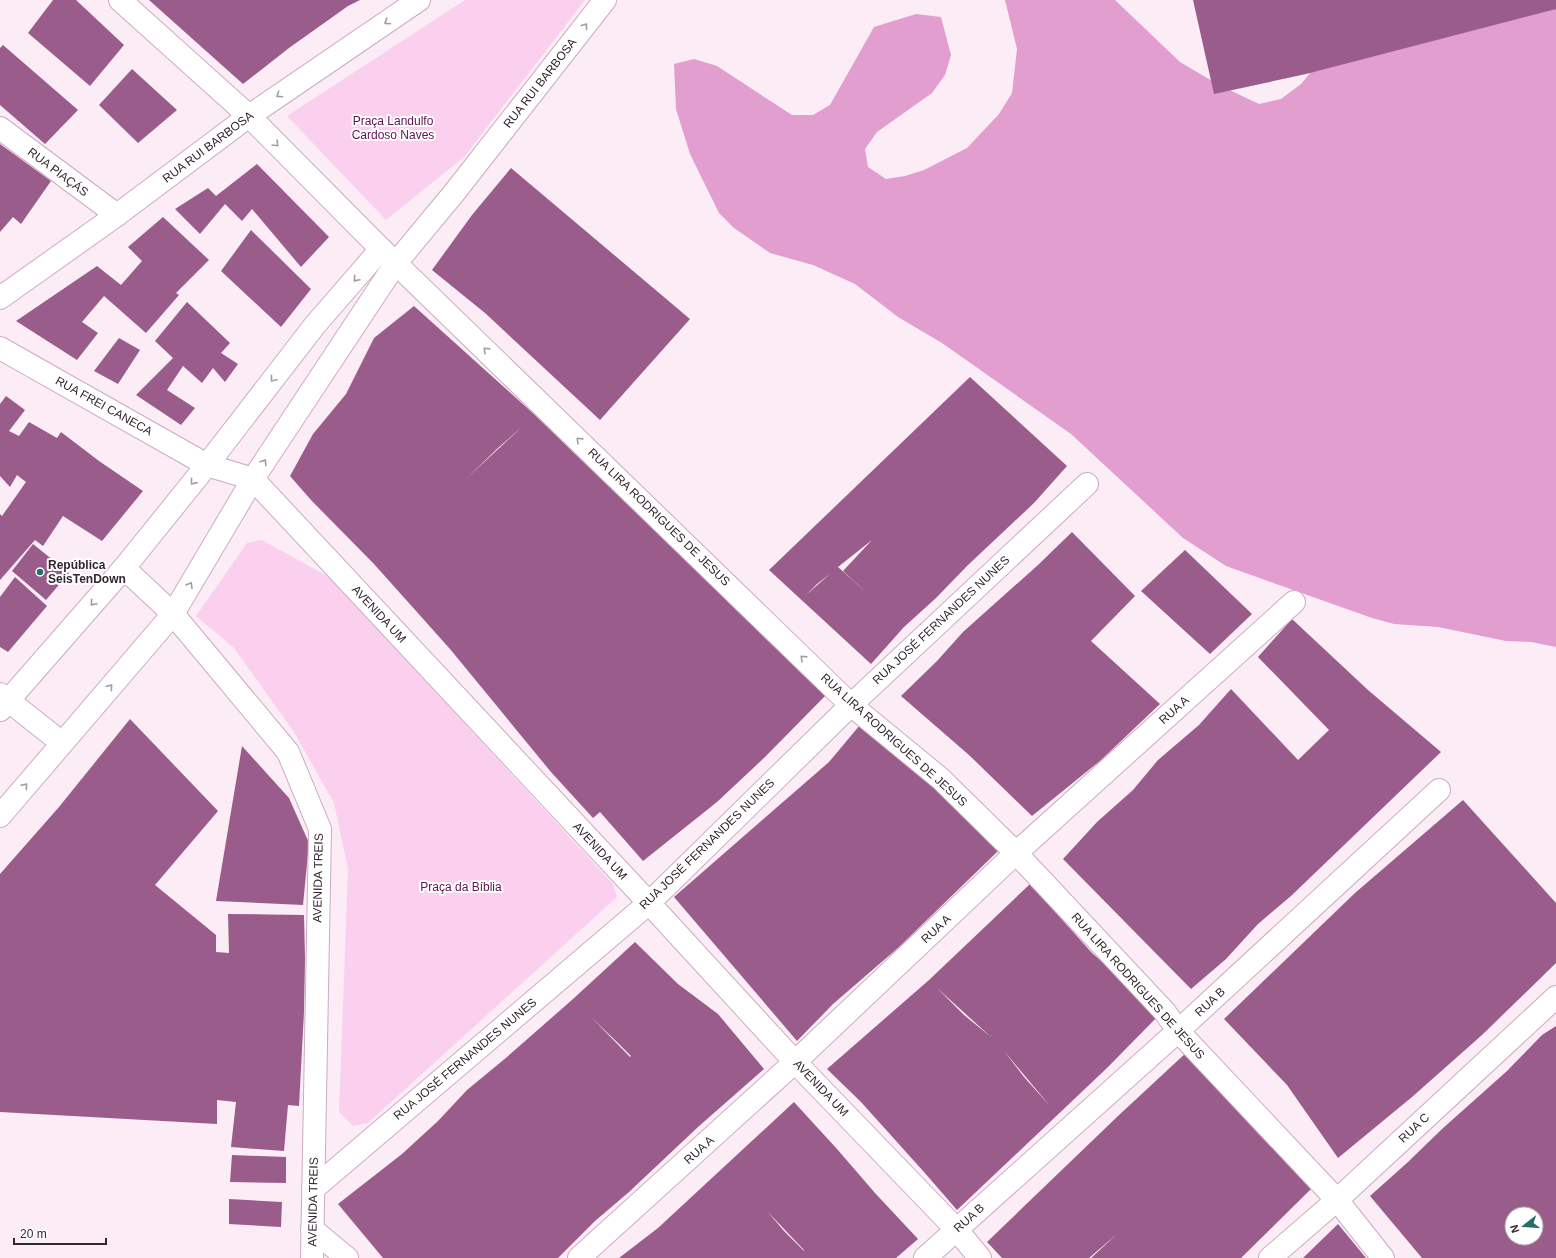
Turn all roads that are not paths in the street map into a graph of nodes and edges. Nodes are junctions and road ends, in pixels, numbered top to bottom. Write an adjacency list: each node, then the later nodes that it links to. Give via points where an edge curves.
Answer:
1 (120, 0): 4 (street)
2 (419, 0): 4 (street, RUA RUI BARBOSA, one-way to 4)
3 (605, 0): 7 (street, RUA RUI BARBOSA, one-way to 3, via 474,167)
4 (248, 116): 6 (street, RUA RUI BARBOSA); 7 (street, one-way to 7)
5 (0, 128): 6 (street, RUA PIAÇÁS)
6 (117, 215): 8 (street, RUA RUI BARBOSA)
7 (388, 256): 10 (street, one-way to 10, via 315,325); 11 (street, one-way to 7); 17 (street, RUA LIRA RODRIGUES DE JESUS, one-way to 7)
8 (0, 298)
9 (0, 348): 10 (street, RUA FREI CANECA)
10 (207, 464): 11 (street, AVENIDA UM); 13 (street, one-way to 13)
11 (253, 479): 15 (street, one-way to 11); 22 (street, AVENIDA UM)
12 (1087, 484): 17 (street, RUA JOSÉ FERNANDES NUNES)
13 (124, 568): 15 (street, AVENIDA TREIS); 16 (street, one-way to 16)
14 (1294, 602): 21 (street, RUA A)
15 (173, 614): 18 (street, one-way to 15); 26 (street, AVENIDA TREIS, via 288,752 320,829)
16 (3, 701): 18 (street)
17 (851, 704): 21 (street, RUA LIRA RODRIGUES DE JESUS, via 941,778); 22 (street, RUA JOSÉ FERNANDES NUNES)
18 (62, 743): 20 (street, one-way to 18)
19 (1439, 790): 24 (street, RUA B)
20 (0, 816)
21 (1016, 853): 24 (street, RUA LIRA RODRIGUES DE JESUS, via 1165,1012); 25 (street, RUA A)
22 (648, 903): 25 (street, AVENIDA UM); 26 (street, RUA JOSÉ FERNANDES NUNES)
23 (1556, 997): 27 (street, RUA C)
24 (1178, 1031): 27 (street, RUA LIRA RODRIGUES DE JESUS); 29 (street, RUA B)
25 (795, 1062): 29 (street, AVENIDA UM); 32 (street, RUA A)
26 (313, 1189): 28 (street, AVENIDA TREIS)
27 (1337, 1200): 35 (street, RUA C); 36 (street, RUA LIRA RODRIGUES DE JESUS)
28 (312, 1229): 30 (street, AVENIDA TREIS); 31 (street)
29 (956, 1229): 33 (street, RUA B); 34 (street, AVENIDA UM)
30 (312, 1258)
31 (348, 1258)
32 (579, 1258)
33 (925, 1258)
34 (980, 1258)
35 (1270, 1258)
36 (1383, 1258)

